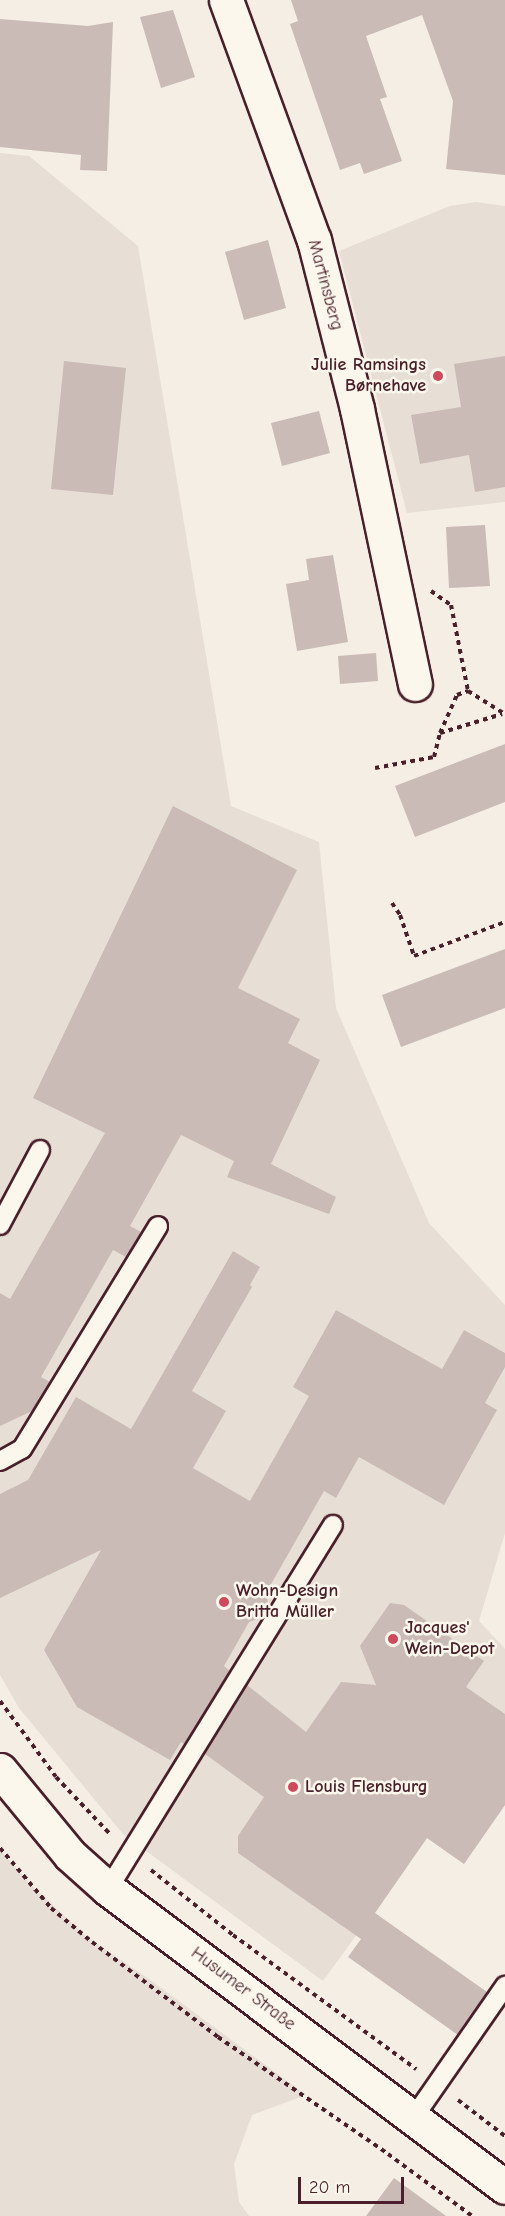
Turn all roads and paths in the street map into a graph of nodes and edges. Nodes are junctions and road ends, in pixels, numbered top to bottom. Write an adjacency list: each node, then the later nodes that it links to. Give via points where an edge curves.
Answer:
1 (226, 0): 2 (street, Martinsberg, via 314,240 357,409)
2 (390, 563): 3 (street, Martinsberg); 4 (path, via 451,605)
3 (415, 684)
4 (468, 691): 5 (path); 6 (path, via 457,695)
5 (504, 714): 6 (path)
6 (440, 733): 7 (path, via 434,758)
7 (375, 768)
8 (392, 903): 9 (path, via 414,956)
9 (505, 922)
10 (39, 1150): 11 (lane)
11 (0, 1225)
12 (158, 1226): 13 (lane, via 22,1449)
13 (0, 1461)
14 (333, 1525): 18 (lane)
15 (0, 1701): 18 (path, via 56,1777)
16 (0, 1770): 19 (street, Husumer Straße, via 70,1855)
17 (0, 1848): 25 (path, via 51,1908 92,1942 218,2037)
18 (129, 1854): 19 (lane); 21 (path)
19 (108, 1889): 22 (street, Husumer Straße)
20 (505, 1986): 21 (lane)
21 (437, 2084): 22 (lane); 23 (path)
22 (414, 2117): 24 (street, Husumer Straße)
23 (505, 2136)
24 (505, 2187)
25 (472, 2216)

